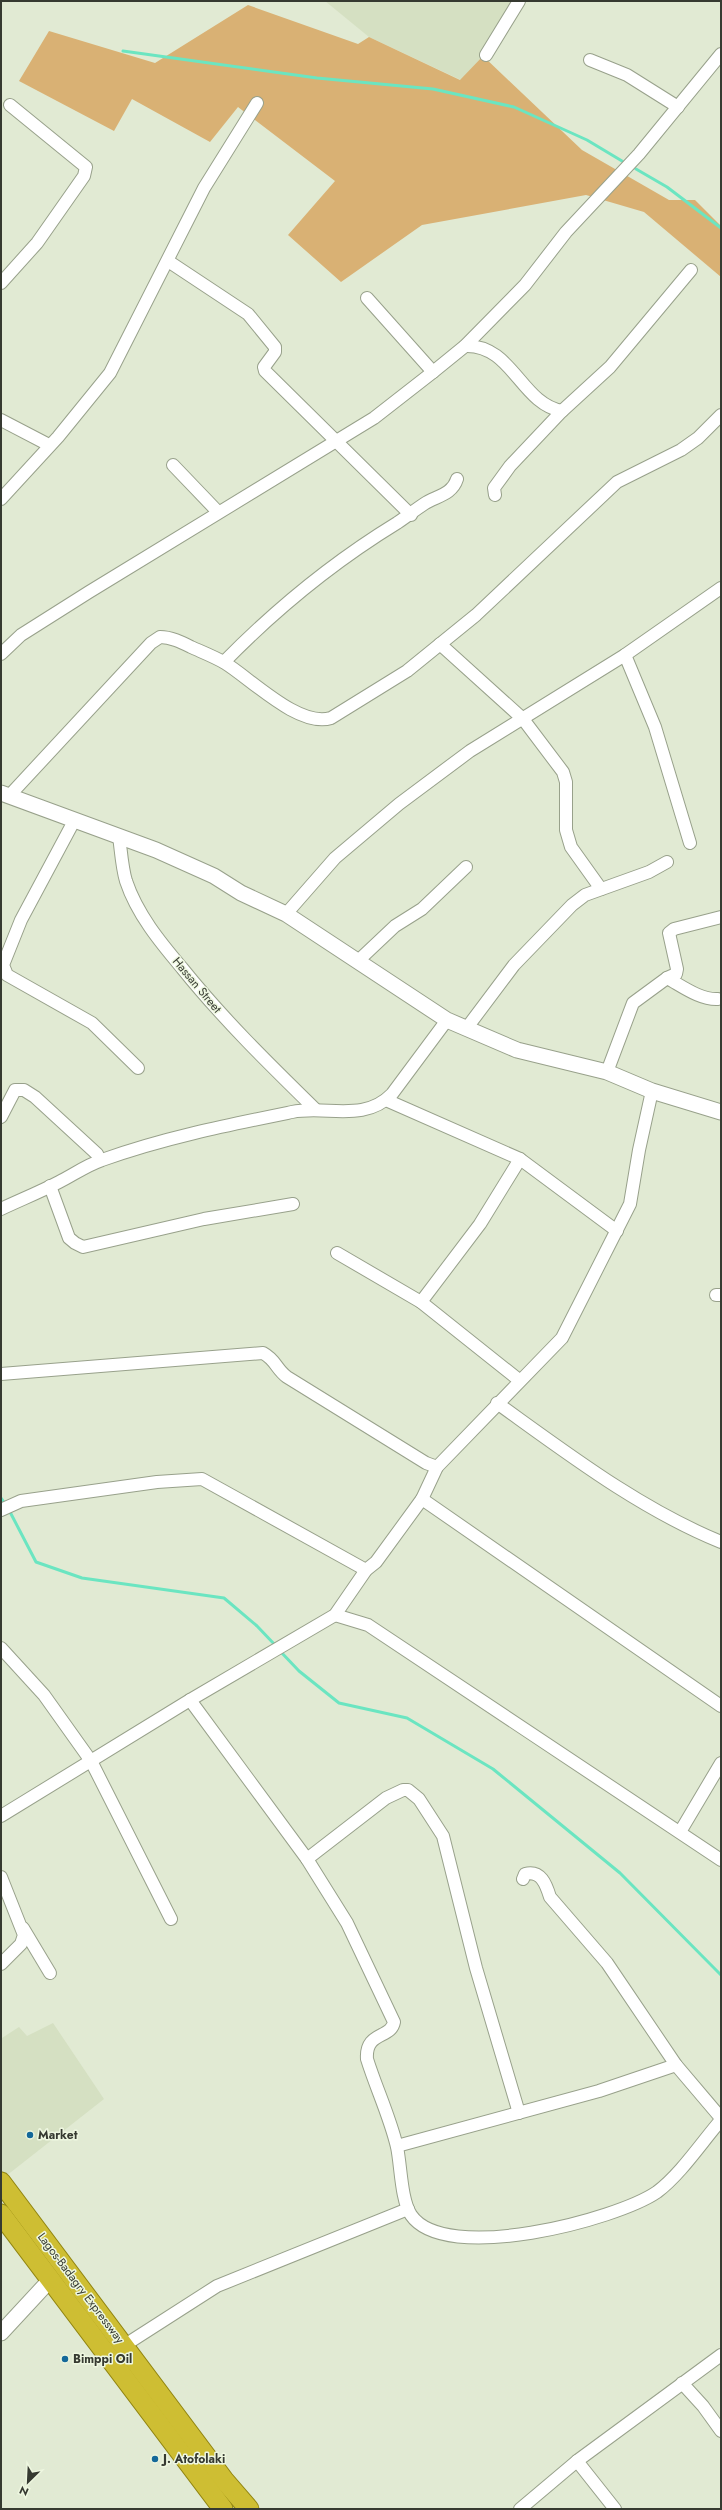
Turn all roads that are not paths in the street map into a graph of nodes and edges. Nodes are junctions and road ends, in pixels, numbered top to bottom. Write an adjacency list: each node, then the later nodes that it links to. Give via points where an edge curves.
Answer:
1 (519, 1): 3 (street)
2 (721, 54): 7 (street)
3 (486, 56)
4 (590, 60): 7 (street, via 627,75)
5 (257, 103): 8 (street, via 204,188)
6 (10, 106): 10 (street, via 86,167 84,176 37,243)
7 (678, 107): 12 (street, via 639,154 566,232 525,285)
8 (168, 261): 17 (street, via 248,314 275,347 275,352 264,367 265,371); 18 (street, via 110,373)
9 (691, 270): 14 (street, via 610,367)
10 (1, 283)
11 (367, 298): 13 (street)
12 (465, 346): 13 (street); 14 (street, via 474,345 495,354 541,402 552,409)
13 (433, 372): 17 (street, via 374,418)
14 (562, 411): 21 (street, via 498,480 494,488)
15 (721, 415): 26 (street, via 698,438 681,450 617,482 482,610)
16 (1, 420): 18 (street)
17 (337, 440): 23 (street); 24 (street)
18 (49, 445): 22 (street)
19 (173, 465): 23 (street)
20 (457, 479): 24 (street, via 455,485 442,496 425,503)
21 (495, 495)
22 (1, 499)
23 (218, 512): 27 (street, via 21,635)
24 (411, 515): 29 (street, via 349,556 258,627)
25 (721, 588): 28 (street)
26 (440, 644): 29 (street, via 407,671 324,720 307,718 276,700); 30 (street)
27 (1, 654)
28 (625, 656): 30 (street); 34 (street, via 655,727)
29 (224, 662): 31 (street, via 177,640 160,637)
30 (523, 719): 37 (street, via 562,772 566,782 566,830 571,847); 38 (street, via 470,751 400,804 335,858)
31 (5, 794): 32 (street)
32 (74, 821): 33 (street); 45 (street, via 21,920 3,965 7,975 12,979 92,1023)
33 (119, 836): 38 (street, via 194,867); 49 (street, Hassan Street, via 126,881 139,910 158,939 239,1033)
34 (690, 843)
35 (667, 862): 37 (street, via 649,872)
36 (466, 867): 40 (street, via 422,909 395,926)
37 (601, 889): 44 (street, via 585,895 572,906 519,960)
38 (286, 914): 40 (street)
39 (721, 917): 41 (street, via 674,929 668,933 678,969 676,974)
40 (358, 960): 43 (street)
41 (667, 978): 42 (street, via 711,1000); 46 (street, via 633,1004)
42 (718, 999)
43 (447, 1020): 44 (street); 48 (street)
44 (466, 1029): 46 (street, via 517,1050)
45 (138, 1068)
46 (607, 1072): 47 (street)
47 (652, 1091): 50 (street); 57 (street, via 630,1204)
48 (386, 1100): 49 (street, via 354,1112 333,1113); 52 (street)
49 (315, 1109): 53 (street, via 187,1133)
50 (721, 1112)
51 (1, 1117): 53 (street, via 15,1090 24,1090 36,1097 92,1149)
52 (520, 1159): 57 (street); 59 (street, via 480,1224)
53 (100, 1160): 54 (street)
54 (50, 1186): 55 (street, via 69,1238 83,1247 204,1219); 56 (street)
55 (293, 1204)
56 (1, 1209)
57 (617, 1231): 61 (street, via 562,1338)
58 (337, 1252): 59 (street)
59 (421, 1302): 61 (street)
60 (1, 1374): 63 (street, via 262,1353 274,1359 280,1372 287,1377 426,1463)
61 (520, 1380): 62 (street)
62 (497, 1404): 63 (street); 66 (street, via 664,1515)
63 (437, 1467): 64 (street)
64 (422, 1499): 67 (street, via 376,1562); 71 (street)
65 (6, 1507): 67 (street, via 21,1501 157,1482 202,1479)
66 (721, 1542)
67 (366, 1570): 68 (street)
68 (335, 1615): 70 (street); 75 (street, via 368,1625)
69 (1, 1648): 72 (street, via 44,1695)
70 (190, 1700): 72 (street); 76 (street)
71 (721, 1706)
72 (91, 1762): 74 (street); 80 (street)
73 (721, 1763): 75 (street)
74 (1, 1816)
75 (680, 1832): 77 (street)
76 (307, 1859): 85 (street, via 386,1798 408,1790 419,1799 443,1836 476,1968); 87 (street, via 347,1923 394,2022 392,2027 370,2041 366,2048 375,2086)
77 (721, 1860)
78 (1, 1876): 81 (street)
79 (523, 1879): 84 (street, via 525,1874 532,1872 539,1875 550,1897 607,1963)
80 (171, 1919)
81 (21, 1925): 82 (street, via 24,1935 21,1944); 83 (street)
82 (1, 1964)
83 (50, 1973)
84 (676, 2065): 85 (street, via 599,2091); 86 (street)
85 (519, 2113): 87 (street)
86 (721, 2119): 89 (street, via 657,2191 628,2207 514,2236 458,2237 422,2226)
87 (396, 2146): 89 (street)
88 (1, 2182): 93 (highway, Lagos-Badagry Expressway)
89 (408, 2209): 93 (street, via 217,2286)
90 (1, 2214): 91 (highway, Lagos-Badagry Expressway)
91 (50, 2280): 92 (street); 98 (highway, Lagos-Badagry Expressway)
92 (1, 2333)
93 (125, 2345): 99 (highway, Lagos-Badagry Expressway, via 224,2480)
94 (721, 2355): 95 (street)
95 (682, 2383): 96 (street, via 704,2406); 97 (street)
96 (721, 2431)
97 (578, 2461): 100 (street); 101 (street)
98 (223, 2509)
99 (249, 2509)
100 (520, 2509)
101 (616, 2509)

